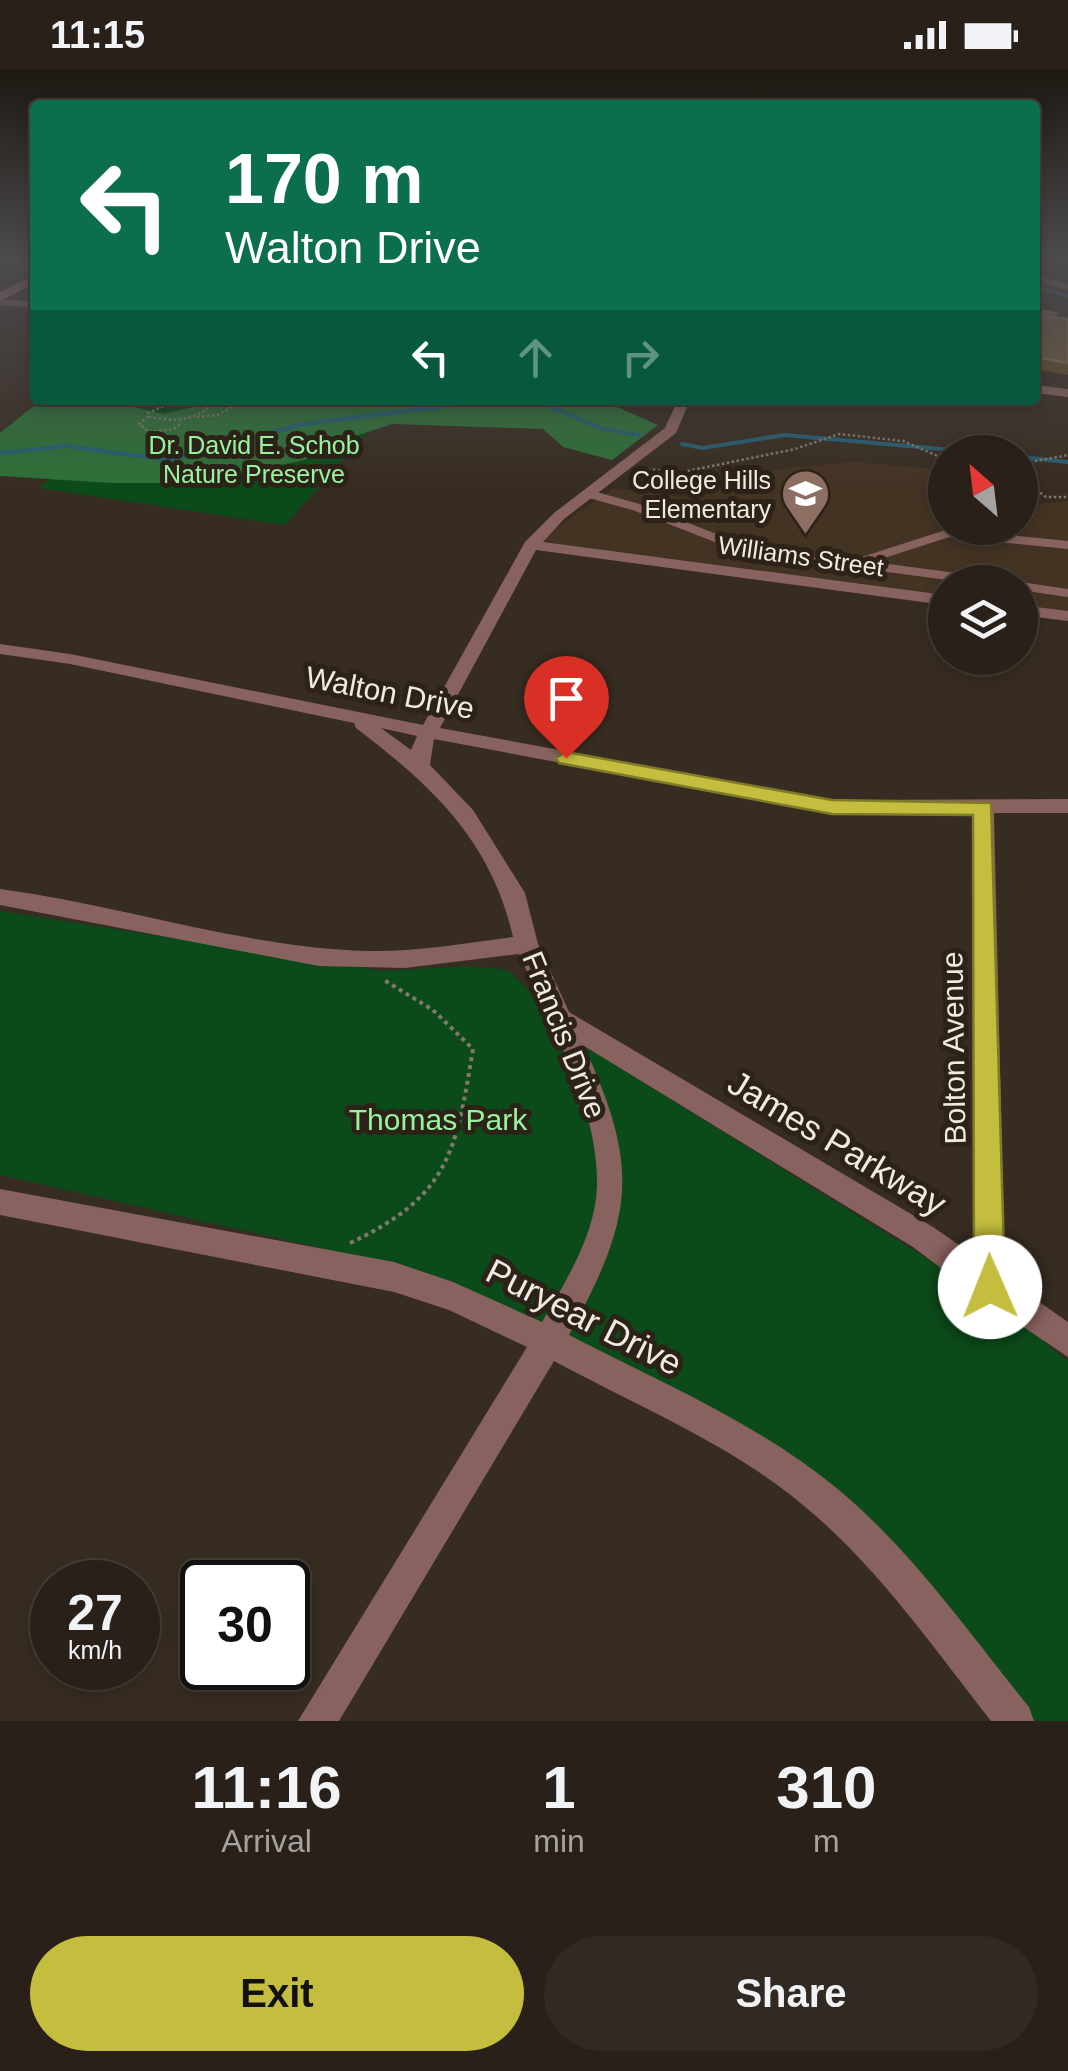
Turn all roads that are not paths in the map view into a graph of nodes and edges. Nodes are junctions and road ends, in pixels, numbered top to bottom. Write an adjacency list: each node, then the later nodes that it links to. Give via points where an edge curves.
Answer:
1 (1040, 390): 2 (street)
2 (1068, 393)
3 (682, 405): 4 (street, via 671,430)
4 (590, 494): 5 (street); 7 (lane, via 744,548)
5 (531, 545): 11 (street, Williams Street); 16 (street)
6 (1068, 545): 7 (lane, via 949,533)
7 (856, 564): 8 (lane)
8 (928, 573)
9 (1038, 588): 10 (lane)
10 (1068, 592)
11 (928, 598)
12 (1038, 612): 13 (street)
13 (1068, 616)
14 (0, 649): 15 (street, Walton Drive)
15 (352, 716): 16 (street, Walton Drive); 17 (street, Francis Drive)
16 (428, 732): 17 (street); 19 (street, Walton Drive, via 832,807)
17 (420, 767): 21 (street, Francis Drive, via 466,815 505,877)
18 (1068, 806): 19 (street, Walton Drive)
19 (984, 808): 24 (street, Bolton Avenue)
20 (0, 898): 21 (street, via 364,960)
21 (526, 944): 22 (street, Francis Drive)
22 (560, 1019): 24 (street, James Parkway, via 923,1237); 26 (street, Francis Drive, via 598,1110 610,1187 604,1230)
23 (0, 1202): 26 (street, Puryear Drive, via 395,1278 474,1304)
24 (990, 1287): 25 (street, James Parkway)
25 (1068, 1340)
26 (548, 1342): 27 (street, Francis Drive); 28 (street, Puryear Drive, via 718,1430 828,1503)
27 (317, 1721)
28 (1015, 1721)

